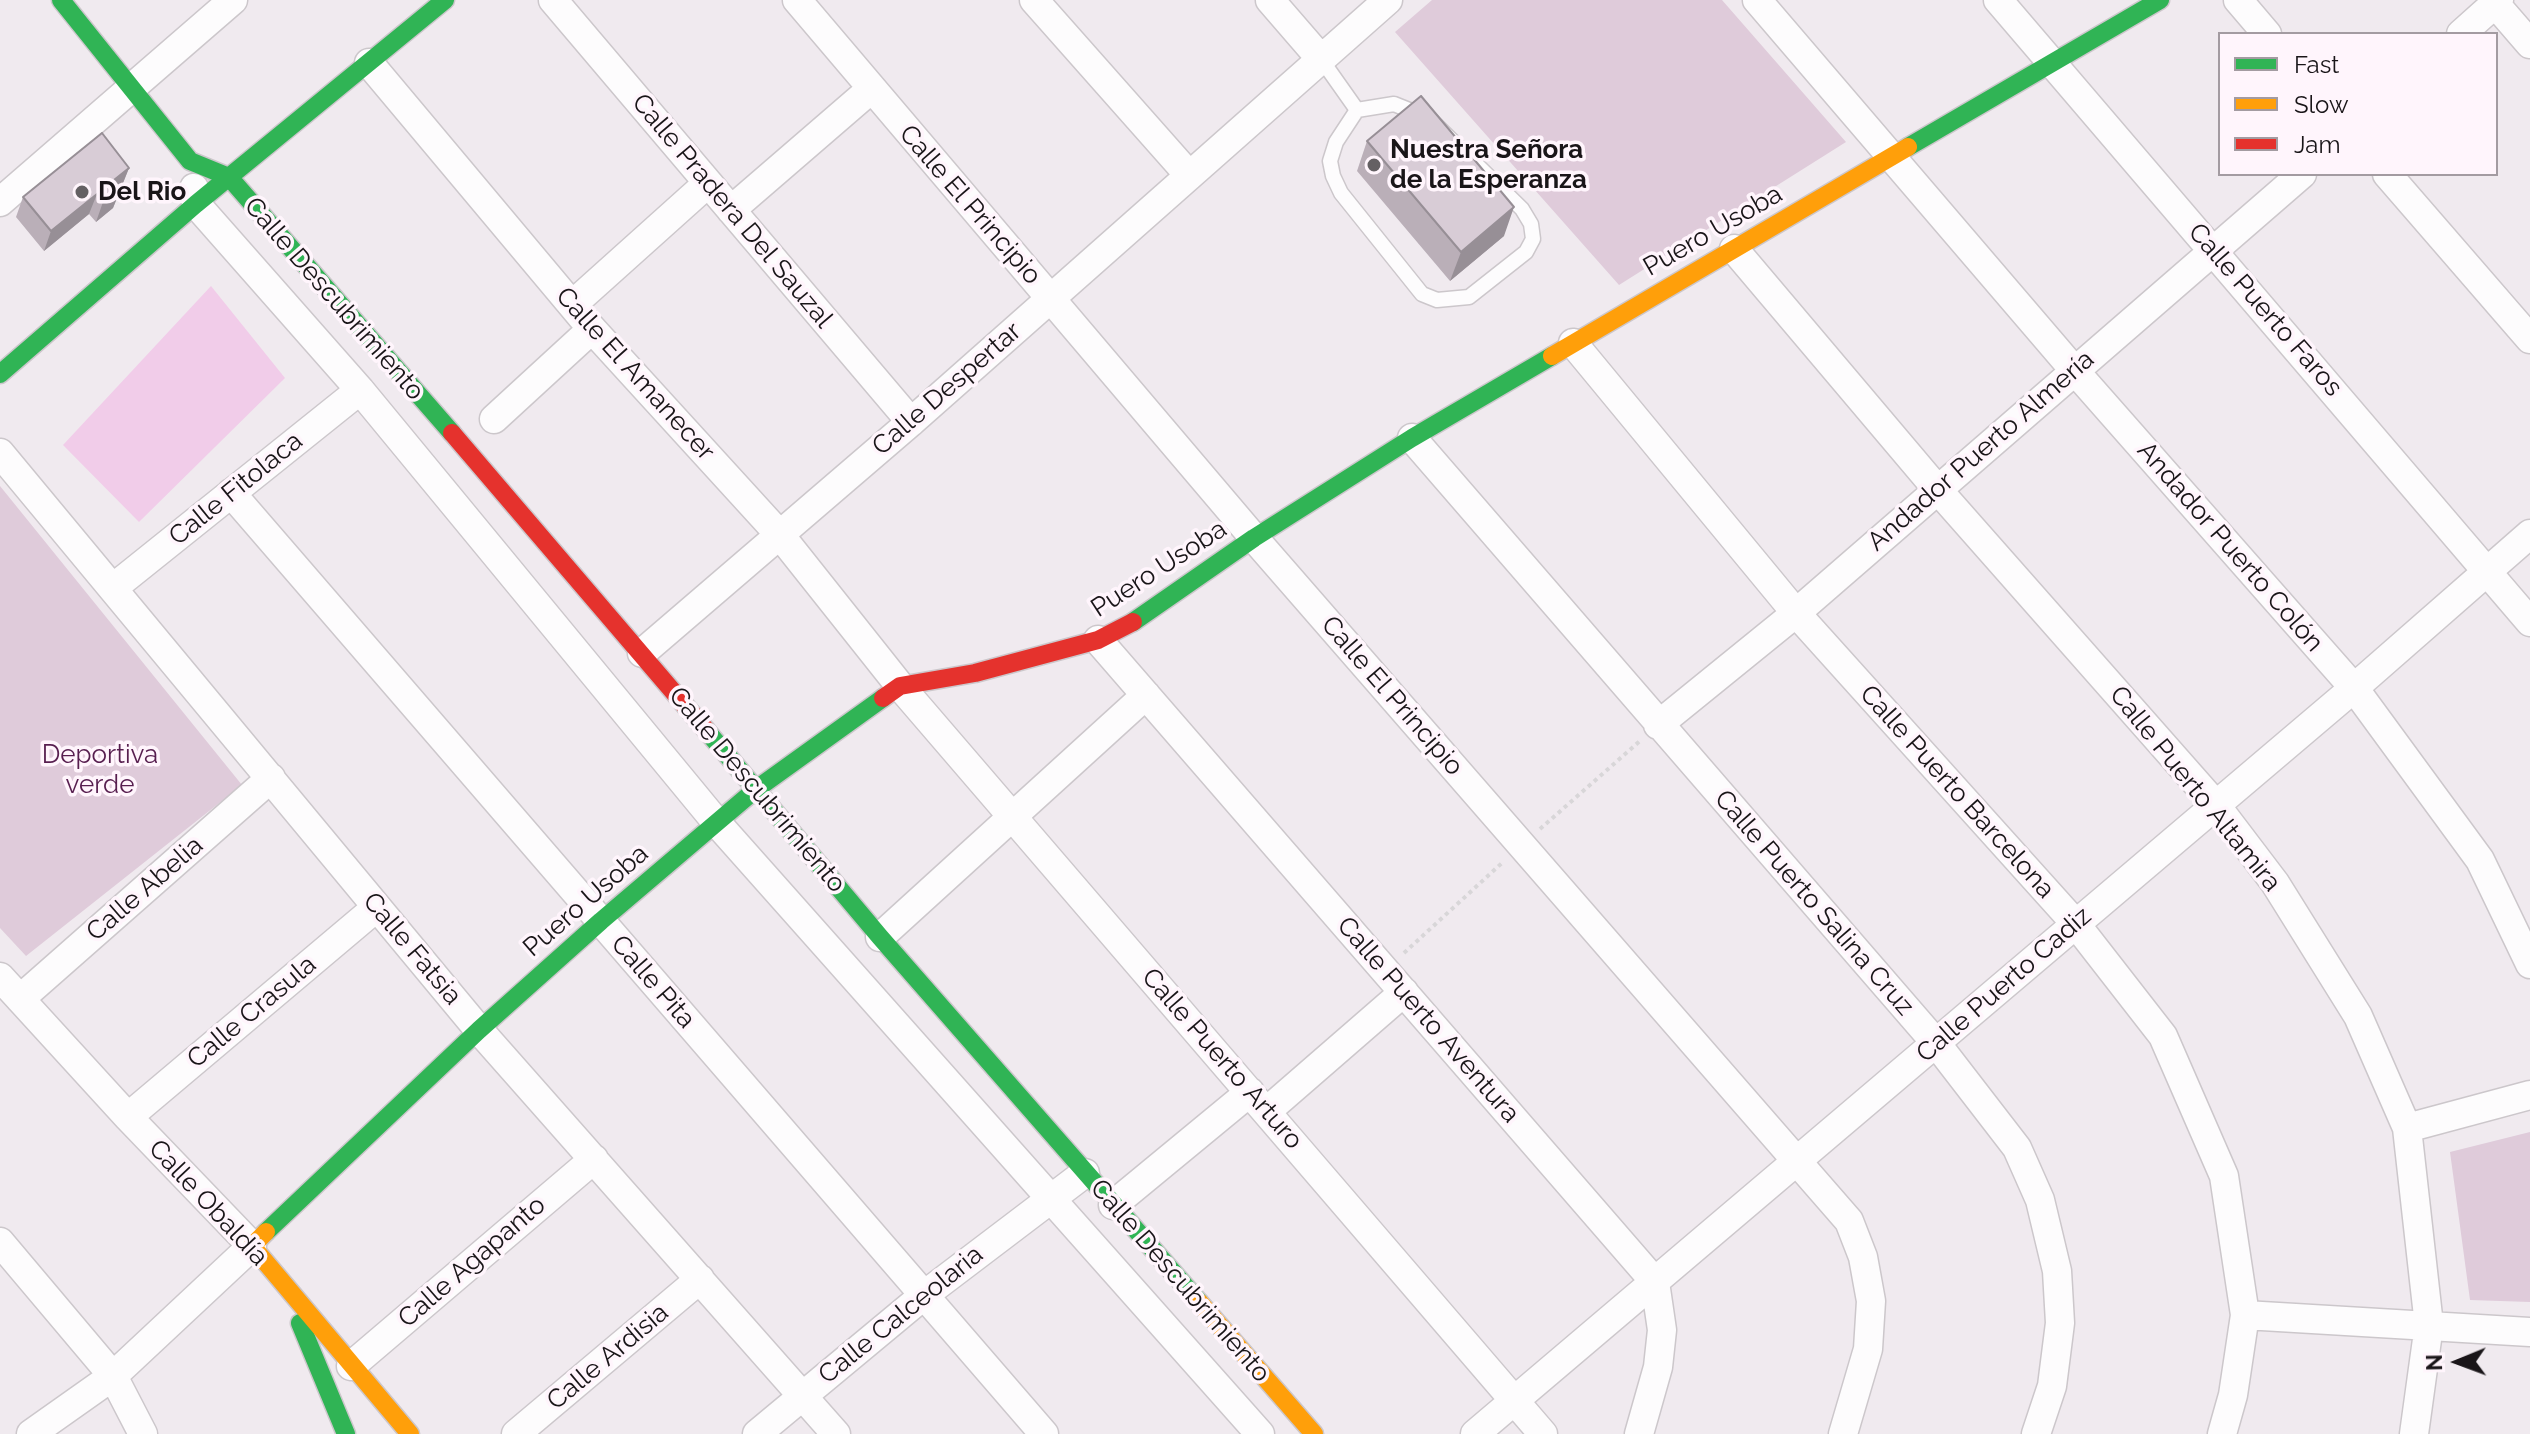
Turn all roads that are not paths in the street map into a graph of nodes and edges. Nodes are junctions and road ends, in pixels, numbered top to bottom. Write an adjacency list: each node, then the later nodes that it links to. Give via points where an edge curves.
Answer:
1 (61, 0): 20 (street, Calle Descubrimiento)
2 (233, 0): 20 (street)
3 (445, 0): 18 (street)
4 (553, 0): 29 (street, Calle Pradera Del Sauzal)
5 (797, 0): 21 (street, Calle El Principio)
6 (1034, 0): 25 (street)
7 (1270, 0): 17 (street)
8 (1388, 0): 17 (street, Calle Despertar)
9 (1757, 0): 23 (street, Andador Puerto Colón)
10 (1998, 0): 19 (street, Calle Puerto Faros)
11 (2160, 0): 19 (street, Puero Usoba)
12 (2238, 0): 14 (street)
13 (2495, 1): 15 (street); 16 (street)
14 (2265, 32)
15 (2463, 32)
16 (2530, 44)
17 (1321, 59): 22 (lane); 25 (street, Calle Despertar)
18 (369, 63): 28 (street); 36 (street, Calle El Amanecer)
19 (2052, 63): 23 (street, Puero Usoba); 34 (street, Calle Puerto Faros)
20 (131, 89): 24 (street, Calle Descubrimiento); 30 (street)
21 (870, 90): 32 (street); 35 (street, Calle El Principio)
22 (1357, 110): 22 (lane, via 1394,104 1429,118 1522,209 1533,239 1526,252 1469,297 1437,300 1422,294 1333,176 1330,161 1336,142)
23 (1893, 156): 33 (street, Puero Usoba); 40 (street, Andador Puerto Colón)
24 (190, 161): 28 (street, Calle Descubrimiento); 31 (street)
25 (1189, 175): 35 (street, Calle Despertar)
26 (2300, 176): 34 (street, Andador Puerto Almería)
27 (2389, 176): 38 (street)
28 (229, 177): 31 (street); 57 (street, Calle Descubrimiento)
29 (708, 183): 32 (street, Calle Pradera Del Sauzal); 36 (street)
30 (0, 202)
31 (196, 204): 41 (street); 42 (street, Calle Descubrimiento)
32 (731, 210): 44 (street, Calle Pradera Del Sauzal)
33 (1734, 249): 39 (street, Puero Usoba); 47 (street, Calle Puerto Altamira)
34 (2213, 250): 40 (street, Andador Puerto Almería); 52 (street, Calle Puerto Faros)
35 (1051, 298): 44 (street, Calle Despertar); 51 (street, Calle El Principio)
36 (572, 305): 37 (street, Calle El Amanecer)
37 (592, 329): 43 (street); 50 (street, Calle El Amanecer)
38 (2530, 339)
39 (1573, 343): 45 (street, Puero Usoba); 54 (street, Calle Puerto Barcelona)
40 (2074, 370): 47 (street, Andador Puerto Almería); 59 (street, Andador Puerto Colón)
41 (0, 374)
42 (360, 390): 48 (street, Calle Fitolaca); 66 (street, Calle Descubrimiento)
43 (494, 419)
44 (911, 422): 50 (street, Calle Despertar)
45 (1412, 438): 51 (street, Puero Usoba); 61 (street, Calle Puerto Salina Cruz)
46 (0, 453): 53 (street, Calle Fatsia)
47 (1937, 489): 54 (street, Andador Puerto Almería); 64 (street, Calle Puerto Altamira)
48 (231, 493): 53 (street, Calle Fitolaca); 68 (street, Calle Pita)
49 (2530, 534): 52 (street, Calle Puerto Cadiz)
50 (780, 535): 57 (street, Calle Despertar); 58 (street, Calle El Amanecer)
51 (1254, 538): 56 (street, Puero Usoba, via 1163,603); 82 (street, Calle El Principio)
52 (2488, 570): 55 (street, Calle Puerto Faros); 59 (street, Calle Puerto Cadiz)
53 (113, 588): 62 (street, Calle Fatsia)
54 (1796, 613): 61 (street, Andador Puerto Almería); 69 (street, Calle Puerto Barcelona)
55 (2530, 622)
56 (1098, 640): 58 (street, Puero Usoba, via 975,673); 60 (street, Calle Puerto Aventura)
57 (642, 653): 63 (street, Calle Descubrimiento)
58 (900, 686): 63 (street, Puero Usoba); 65 (street, Calle Puerto Arturo)
59 (2354, 688): 64 (street, Calle Puerto Cadiz); 71 (street, Andador Puerto Colón, via 2480,860)
60 (1146, 695): 65 (street); 73 (street, Calle Puerto Aventura)
61 (1658, 725): 76 (street, Calle Puerto Salina Cruz)
62 (271, 778): 67 (street, Calle Fatsia); 74 (street, Calle Abelia)
63 (755, 790): 66 (street, Puero Usoba); 70 (street, Calle Descubrimiento)
64 (2215, 804): 69 (street, Calle Puerto Cadiz); 80 (street, Calle Puerto Altamira, via 2314,942 2358,1016)
65 (1014, 816): 70 (street); 78 (street, Calle Puerto Arturo)
66 (717, 823): 68 (street, Puero Usoba); 84 (street, Calle Descubrimiento)
67 (377, 907): 75 (street, Calle Fatsia); 79 (street, Calle Crasula)
68 (601, 921): 75 (street, Puero Usoba); 91 (street, Calle Pita)
69 (2075, 923): 76 (street, Calle Puerto Cadiz); 92 (street, Calle Puerto Barcelona, via 2163,1036 2191,1096 2224,1176)
70 (880, 937): 83 (street, Calle Descubrimiento)
71 (2530, 964)
72 (0, 977): 74 (street, Calle Obaldía)
73 (1404, 992): 78 (street); 89 (street, Calle Puerto Aventura)
74 (20, 999): 79 (street, Calle Obaldía)
75 (479, 1030): 81 (street, Calle Fatsia); 87 (street, Puero Usoba)
76 (1936, 1043): 82 (street, Calle Puerto Cadiz); 113 (street, Calle Puerto Salina Cruz, via 2017,1148 2040,1200 2057,1271 2060,1323 2052,1386)
77 (2530, 1095): 80 (street)
78 (1258, 1102): 85 (street); 98 (street, Calle Puerto Arturo)
79 (128, 1117): 87 (street, Calle Obaldía)
80 (2407, 1128): 93 (street, Calle Puerto Altamira)
81 (594, 1159): 88 (street, Calle Fatsia); 95 (street, Calle Agapanto)
82 (1797, 1162): 89 (street, Calle Puerto Cadiz); 112 (street, Calle El Principio, via 1849,1221 1871,1301 1868,1349)
83 (1085, 1173): 84 (street, Calle Calceolaria); 85 (street, Calle Descubrimiento)
84 (1048, 1198): 91 (street, Calle Calceolaria); 107 (street, Calle Descubrimiento)
85 (1113, 1205): 108 (street, Calle Descubrimiento)
86 (0, 1242): 96 (street)
87 (252, 1246): 90 (street, Calle Obaldía); 96 (street)
88 (700, 1279): 97 (street, Calle Fatsia); 103 (street, Calle Ardisia)
89 (1655, 1282): 98 (street, Calle Puerto Cadiz); 111 (street, via 1662,1330 1658,1367)
90 (286, 1290): 95 (street, Calle Obaldía); 101 (street)
91 (923, 1296): 97 (street, Calle Calceolaria); 106 (street, Calle Pita)
92 (2245, 1315): 93 (street); 114 (street, Calle Puerto Barcelona)
93 (2429, 1325): 94 (street); 115 (street, Calle Puerto Altamira)
94 (2530, 1332)
95 (351, 1366): 102 (street, Calle Obaldía)
96 (113, 1376): 99 (street); 100 (street)
97 (802, 1394): 104 (street, Calle Calceolaria); 105 (street, Calle Fatsia)
98 (1514, 1400): 109 (street, Calle Puerto Cadiz); 110 (street, Calle Puerto Arturo)
99 (31, 1434)
100 (143, 1434)
101 (346, 1434)
102 (410, 1434)
103 (516, 1434)
104 (757, 1434)
105 (836, 1434)
106 (1044, 1434)
107 (1260, 1434)
108 (1314, 1434)
109 (1475, 1434)
110 (1543, 1434)
111 (1639, 1434)
112 (1843, 1434)
113 (2036, 1434)
114 (2222, 1434)
115 (2414, 1434)

